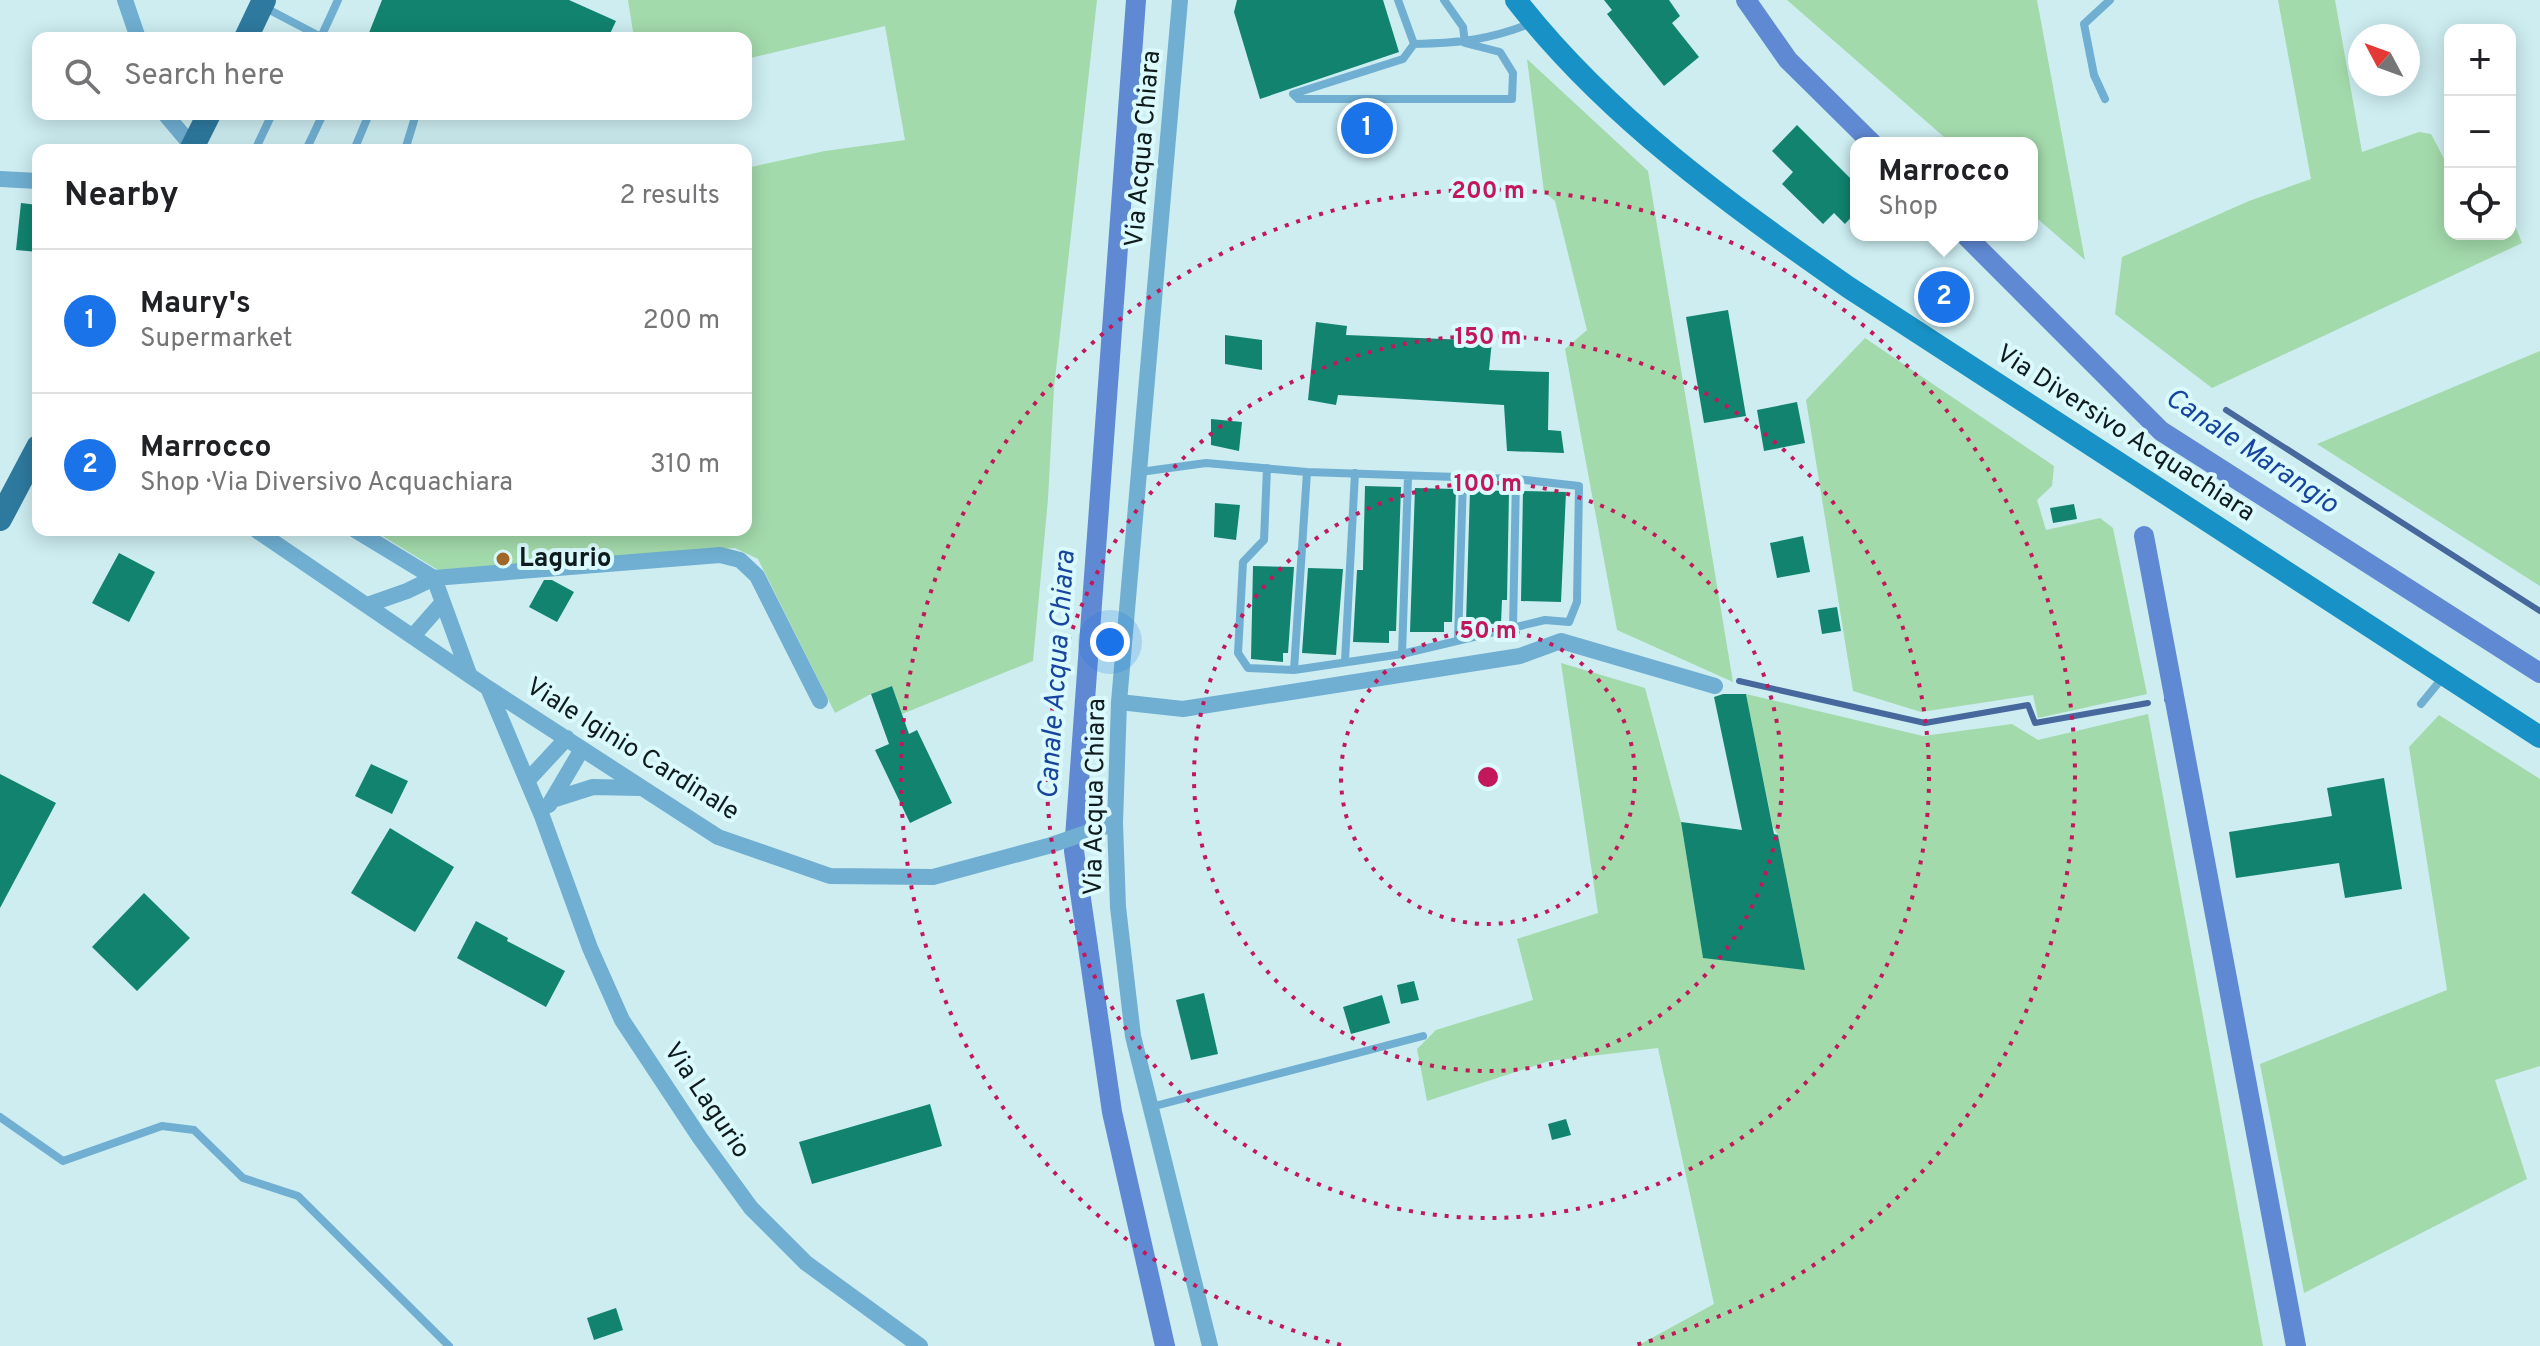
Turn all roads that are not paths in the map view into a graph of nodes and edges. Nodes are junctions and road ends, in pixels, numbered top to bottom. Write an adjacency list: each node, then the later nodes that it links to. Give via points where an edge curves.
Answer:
1 (125, 0): 10 (street)
2 (338, 0): 13 (lane)
3 (1180, 0): 32 (street, Via Acqua Chiara)
4 (1398, 0): 15 (lane)
5 (1444, 0): 14 (lane, via 1463,27)
6 (1516, 0): 9 (main road, Via Diversivo Acquachiara)
7 (2110, 0): 16 (lane, via 2084,24 2094,75)
8 (263, 3): 11 (main road); 12 (lane)
9 (1533, 22): 14 (lane); 54 (main road, Via Diversivo Acquachiara, via 1601,95 1747,216)
10 (136, 32)
11 (249, 32)
12 (305, 32)
13 (324, 32)
14 (1465, 43): 15 (lane); 15 (lane, via 1500,52 1513,73 1512,99 1298,99 1293,94 1403,59)
15 (1414, 44)
16 (2105, 99)
17 (170, 120): 23 (street)
18 (206, 120): 24 (main road)
19 (269, 120): 25 (lane)
20 (320, 120): 26 (lane)
21 (366, 120): 27 (lane)
22 (414, 120): 28 (lane)
23 (188, 144)
24 (194, 144)
25 (258, 144)
26 (309, 144)
27 (356, 144)
28 (407, 144)
29 (0, 179): 30 (street)
30 (32, 181)
31 (1267, 468): 32 (lane, via 1206,463); 33 (lane); 52 (lane, via 1264,540 1243,562 1238,653 1248,668)
32 (1140, 472): 58 (street, Via Acqua Chiara)
33 (1307, 472): 35 (lane); 52 (lane)
34 (30, 473): 39 (main road)
35 (1355, 473): 36 (lane); 51 (lane)
36 (1408, 477): 37 (lane); 50 (lane)
37 (1463, 479): 38 (lane); 49 (lane)
38 (1516, 479): 47 (lane); 47 (lane, via 1579,486 1578,588 1569,622 1545,620)
39 (0, 519)
40 (265, 536): 45 (street, Viale Iginio Cardinale)
41 (365, 536): 42 (street)
42 (434, 578): 43 (street); 44 (street); 57 (street, via 720,555 740,560 757,576)
43 (407, 591): 45 (street); 46 (street)
44 (443, 602): 48 (street); 53 (street)
45 (367, 605): 46 (street, Viale Iginio Cardinale)
46 (398, 626): 48 (street, Viale Iginio Cardinale)
47 (1513, 628): 49 (lane)
48 (413, 636): 53 (street, Viale Iginio Cardinale)
49 (1458, 640): 50 (lane)
50 (1402, 654): 51 (lane)
51 (1345, 661): 52 (lane)
52 (1294, 670)
53 (469, 674): 56 (street, Viale Iginio Cardinale)
54 (2445, 676): 59 (lane); 60 (main road, Via Diversivo Acquachiara)
55 (1715, 686): 58 (street, via 1561,641 1520,656 1183,709)
56 (488, 688): 61 (street, Viale Iginio Cardinale); 63 (street, Via Lagurio)
57 (820, 701)
58 (1119, 702): 67 (street, Via Acqua Chiara)
59 (2421, 704)
60 (2540, 737)
61 (567, 738): 62 (street, Viale Iginio Cardinale); 63 (street)
62 (582, 749): 64 (street, Viale Iginio Cardinale); 65 (street)
63 (528, 780): 66 (street, Via Lagurio)
64 (639, 788): 65 (street, via 593,787); 67 (street, Viale Iginio Cardinale, via 718,837 830,876 933,877)
65 (552, 800): 66 (street)
66 (542, 816): 72 (street, Via Lagurio, via 622,1020 700,1138 751,1208 806,1263)
67 (1115, 823): 69 (street, Via Acqua Chiara, via 1118,907 1133,1036)
68 (1423, 1036): 69 (lane)
69 (1151, 1107): 73 (street, Via Acqua Chiara)
70 (0, 1117): 71 (lane, via 63,1161 162,1126 194,1130 243,1178 298,1196)
71 (449, 1346)
72 (920, 1346)
73 (1210, 1346)

